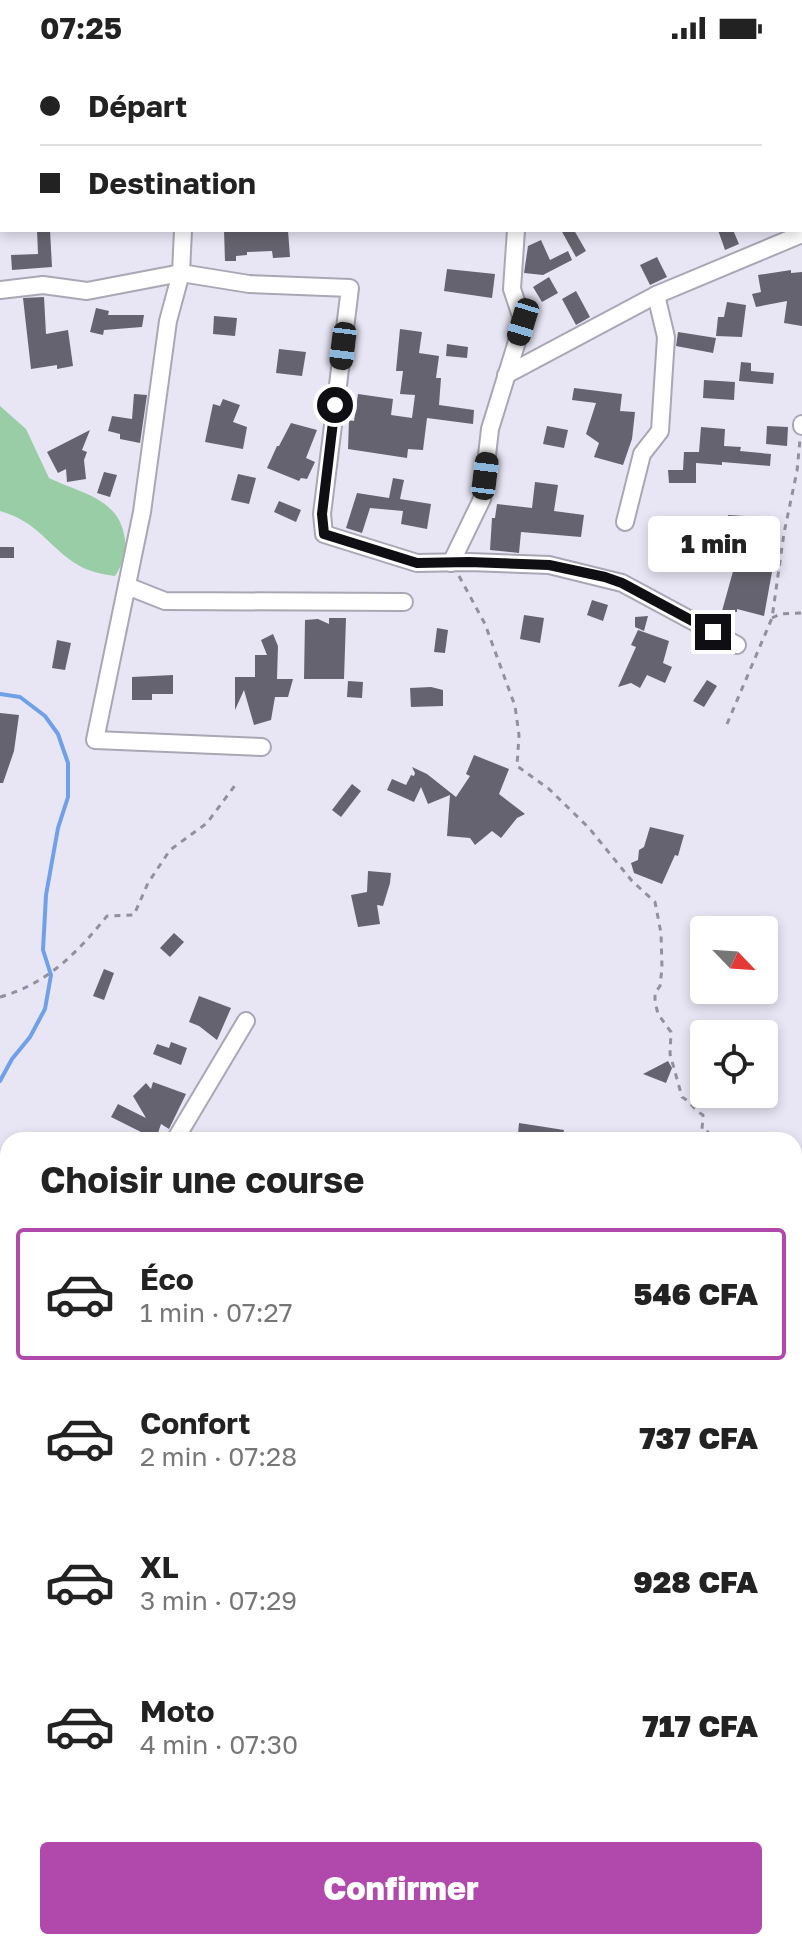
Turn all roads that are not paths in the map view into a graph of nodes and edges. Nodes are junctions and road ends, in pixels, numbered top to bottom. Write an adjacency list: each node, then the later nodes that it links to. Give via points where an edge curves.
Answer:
1 (183, 232): 4 (street)
2 (516, 232): 7 (street, via 512,289 523,322)
3 (802, 234): 6 (street)
4 (181, 273): 5 (street, via 87,291 43,285); 9 (street, via 249,284 350,288 322,514 324,534 417,563); 10 (street, via 168,321)
5 (0, 290)
6 (656, 295): 7 (street); 8 (street, via 666,337 660,431 642,454)
7 (506, 375): 9 (street, via 490,429 482,499)
8 (625, 522)
9 (451, 563): 12 (street, via 549,565 605,577)
10 (127, 586): 11 (street, via 165,601); 13 (street, via 95,740)
11 (404, 602)
12 (737, 645)
13 (262, 747)
14 (246, 1021): 15 (street)
15 (180, 1132)

